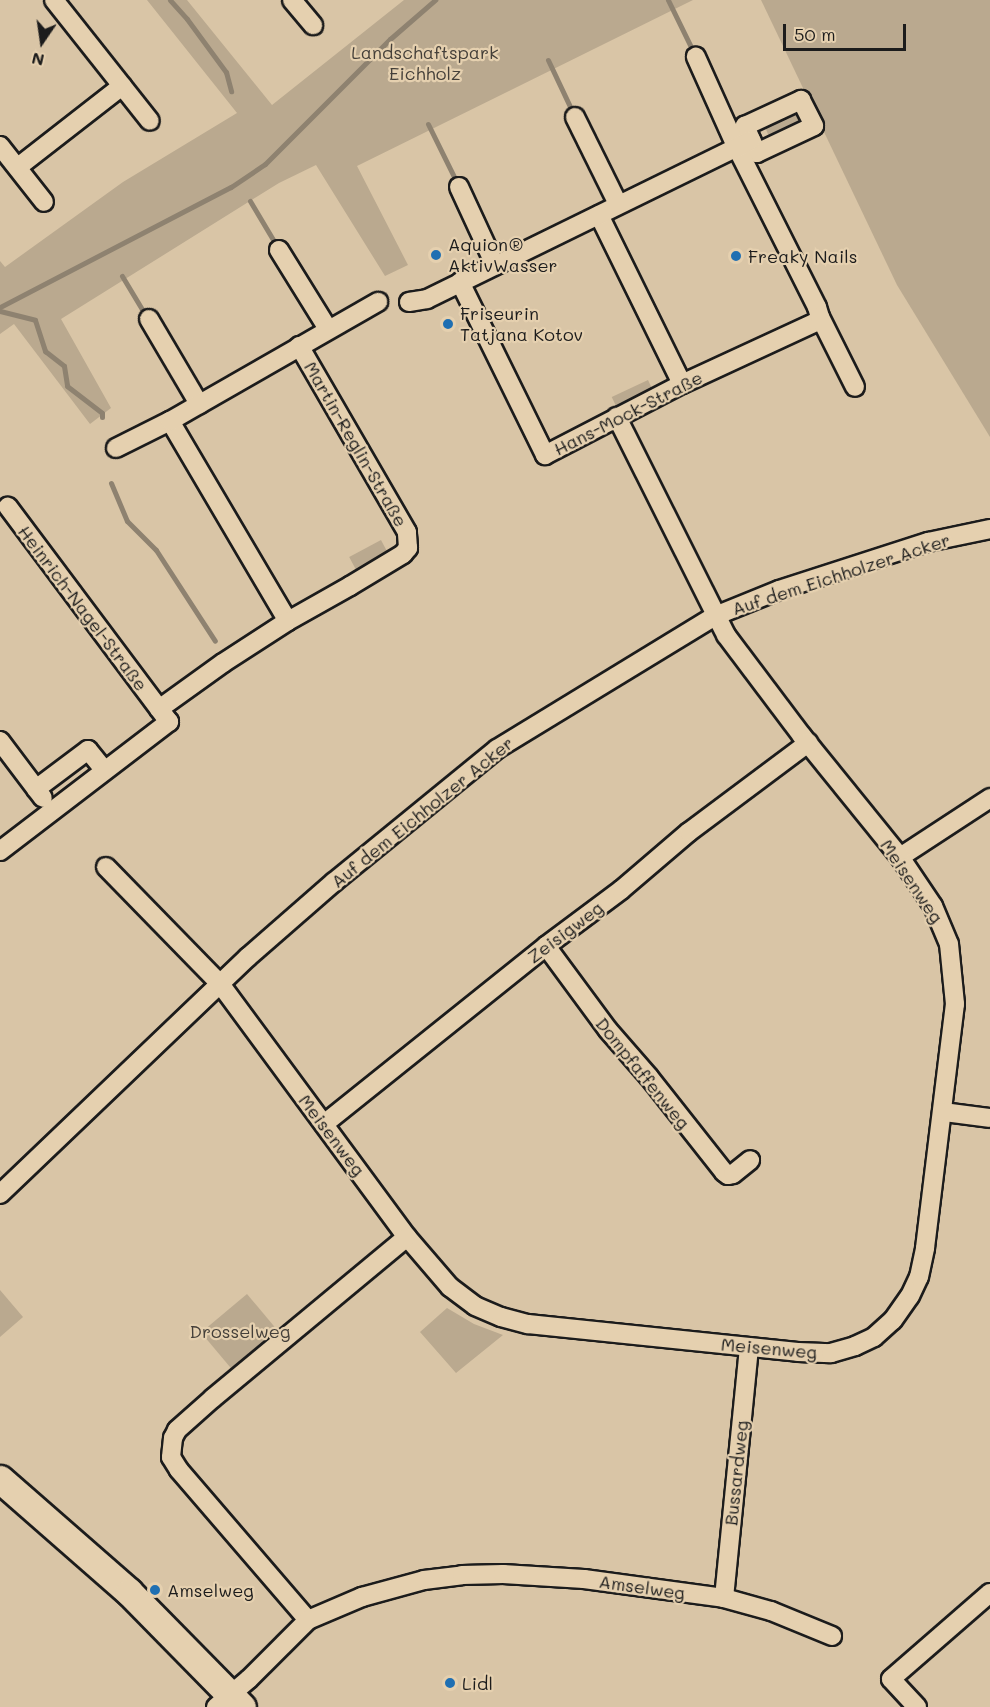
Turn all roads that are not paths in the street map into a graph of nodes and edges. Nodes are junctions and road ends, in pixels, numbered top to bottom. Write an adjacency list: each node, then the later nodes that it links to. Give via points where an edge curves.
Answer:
1 (54, 0): 5 (street)
2 (292, 0): 3 (street)
3 (313, 25)
4 (696, 57): 8 (street)
5 (122, 86): 7 (street); 10 (street)
6 (575, 117): 13 (street)
7 (150, 121)
8 (744, 143): 13 (street); 20 (street)
9 (0, 146): 10 (street)
10 (18, 167): 12 (street)
11 (459, 187): 16 (street)
12 (44, 202)
13 (618, 204): 14 (street)
14 (599, 215): 16 (street); 24 (street)
15 (279, 250): 22 (street)
16 (495, 264): 17 (street)
17 (460, 282): 19 (street, via 427,299); 27 (street, Hans-Mock-Straße, via 545,455)
18 (378, 302): 22 (street)
19 (409, 302)
20 (820, 318): 24 (street, Hans-Mock-Straße); 25 (street)
21 (149, 320): 26 (street)
22 (328, 329): 23 (street)
23 (299, 346): 26 (street); 33 (street, Martin-Reglin-Straße, via 403,521 408,548)
24 (682, 384): 27 (street, Hans-Mock-Straße)
25 (855, 387)
26 (199, 404): 28 (street)
27 (617, 417): 32 (street, Meisenweg)
28 (170, 421): 29 (street); 33 (street)
29 (116, 448)
30 (8, 507): 35 (street, Heinrich-Nagel-Straße)
31 (990, 529): 32 (street, Auf dem Eichholzer Acker, via 928,542 779,590)
32 (715, 616): 37 (street, Meisenweg); 46 (street, Auf dem Eichholzer Acker, via 497,749 334,882)
33 (288, 621): 34 (street, Martin-Reglin-Straße)
34 (224, 662): 35 (street, Heinrich-Nagel-Straße)
35 (159, 709): 38 (street, Heinrich-Nagel-Straße, via 169,722)
36 (0, 741): 39 (street)
37 (808, 743): 43 (street, Meisenweg); 45 (street, Zeisigweg)
38 (104, 770): 39 (street, via 88,750); 41 (street, Heinrich-Nagel-Straße)
39 (36, 789): 41 (street)
40 (990, 798): 43 (street)
41 (51, 810): 42 (street, Heinrich-Nagel-Straße)
42 (0, 851)
43 (900, 857): 47 (street, Meisenweg, via 933,906 949,945 955,1004)
44 (106, 867): 46 (street, Meisenweg)
45 (546, 946): 49 (street, Zeisigweg); 50 (street, Dompfaffenweg, via 723,1172 734,1174)
46 (220, 985): 49 (street, Meisenweg); 51 (street, Auf dem Eichholzer Acker)
47 (944, 1112): 48 (street); 53 (street, Meisenweg, via 919,1276 893,1320 874,1337 831,1353)
48 (990, 1118)
49 (324, 1124): 52 (street, Meisenweg)
50 (750, 1160)
51 (0, 1194)
52 (406, 1237): 53 (street, Meisenweg, via 450,1287 476,1306 501,1317 528,1324); 59 (street, via 204,1405 173,1438 171,1457 179,1470)
53 (749, 1347): 58 (street, Bussardweg)
54 (0, 1460): 56 (main road, via 101,1557)
55 (0, 1479): 56 (main road)
56 (129, 1592): 61 (main road)
57 (990, 1593): 62 (street, via 891,1678)
58 (724, 1598): 59 (street, Amselweg, via 574,1578 462,1575 424,1580 362,1597); 60 (street, Amselweg, via 771,1611)
59 (308, 1620): 61 (street, Amselweg)
60 (832, 1636)
61 (229, 1703)
62 (917, 1707)

